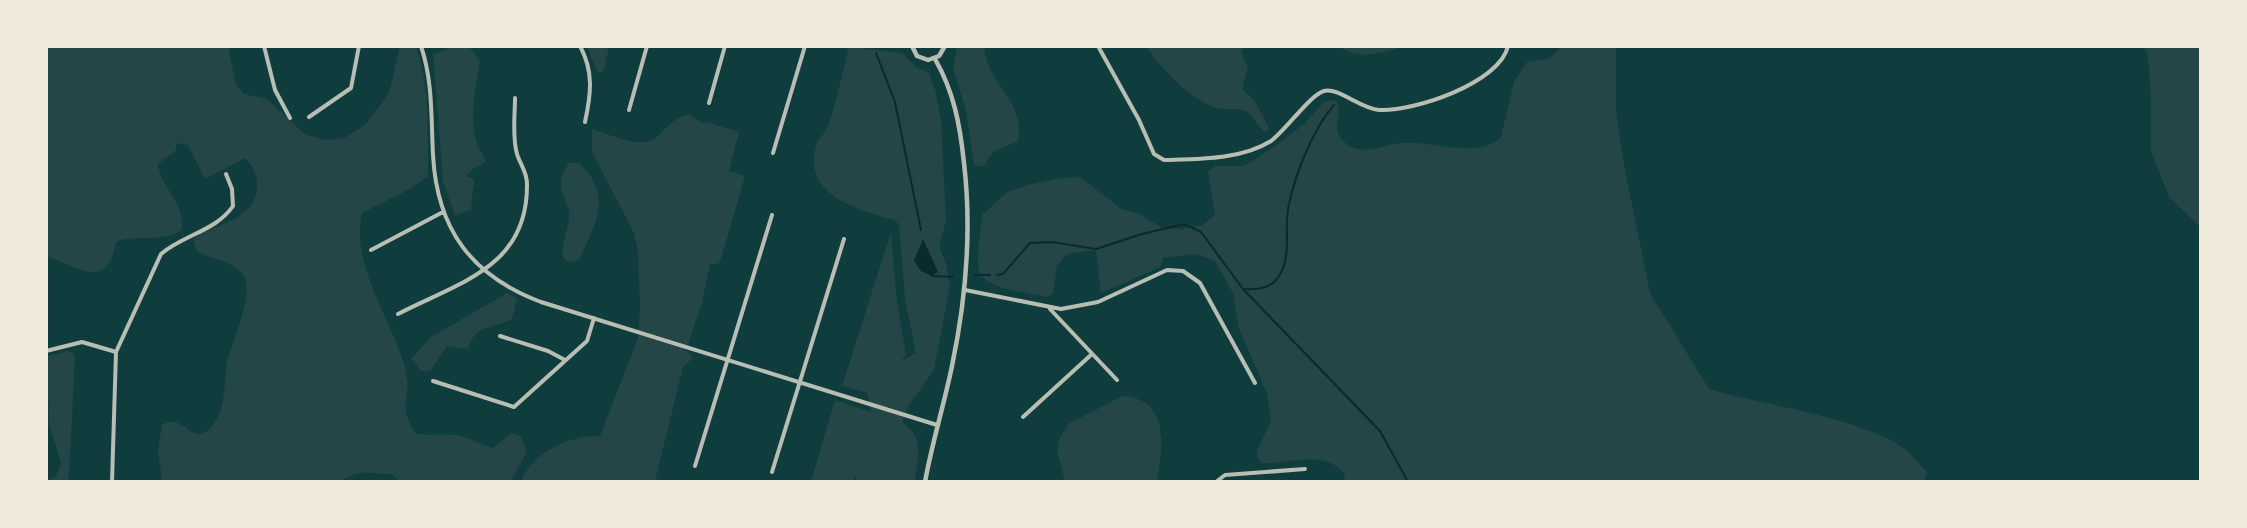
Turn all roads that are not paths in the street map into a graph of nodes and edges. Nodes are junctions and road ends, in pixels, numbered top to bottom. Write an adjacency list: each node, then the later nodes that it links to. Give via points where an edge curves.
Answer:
1 (264, 46): 17 (street, via 275,90)
2 (359, 46): 16 (street, via 351,88)
3 (421, 46): 21 (street, via 432,92 433,156)
4 (580, 46): 18 (street, via 591,82)
5 (647, 46): 15 (street)
6 (725, 46): 14 (street)
7 (806, 46): 19 (street)
8 (912, 46): 12 (street, via 919,57)
9 (945, 46): 12 (street)
10 (1098, 46): 11 (street, via 1154,154 1164,160 1226,155 1258,147 1283,130 1323,91 1336,92 1377,110 1424,103 1492,70 1504,59)
11 (1509, 46)
12 (935, 59): 26 (street, via 952,97 960,131 967,190)
13 (514, 98): 25 (street, via 516,152 527,185 524,219 505,253)
14 (709, 103)
15 (628, 110)
16 (309, 117)
17 (290, 118)
18 (585, 122)
19 (773, 153)
20 (226, 174): 32 (street, via 233,206 209,228 172,244 161,254)
21 (443, 212): 24 (street); 25 (street, via 457,240)
22 (772, 215): 35 (street)
23 (844, 239): 38 (street)
24 (371, 250)
25 (483, 270): 28 (street); 29 (street, via 516,293)
26 (965, 290): 27 (street); 41 (street, via 952,368)
27 (1050, 308): 33 (street); 39 (street, via 1098,302 1158,273 1183,271 1200,283)
28 (398, 314)
29 (594, 318): 34 (street, via 587,341); 35 (street)
30 (500, 336): 34 (street)
31 (46, 351): 32 (street, via 82,342)
32 (116, 352): 45 (street)
33 (1092, 354): 36 (street); 40 (street)
34 (565, 360): 37 (street, via 514,407)
35 (728, 361): 38 (street); 42 (street)
36 (1117, 380)
37 (433, 381)
38 (799, 382): 41 (street); 44 (street)
39 (1255, 383)
40 (1023, 417)
41 (937, 425): 46 (street)
42 (695, 466)
43 (1305, 469): 47 (street, via 1225,475)
44 (772, 472)
45 (112, 482)
46 (925, 482)
47 (1216, 482)

